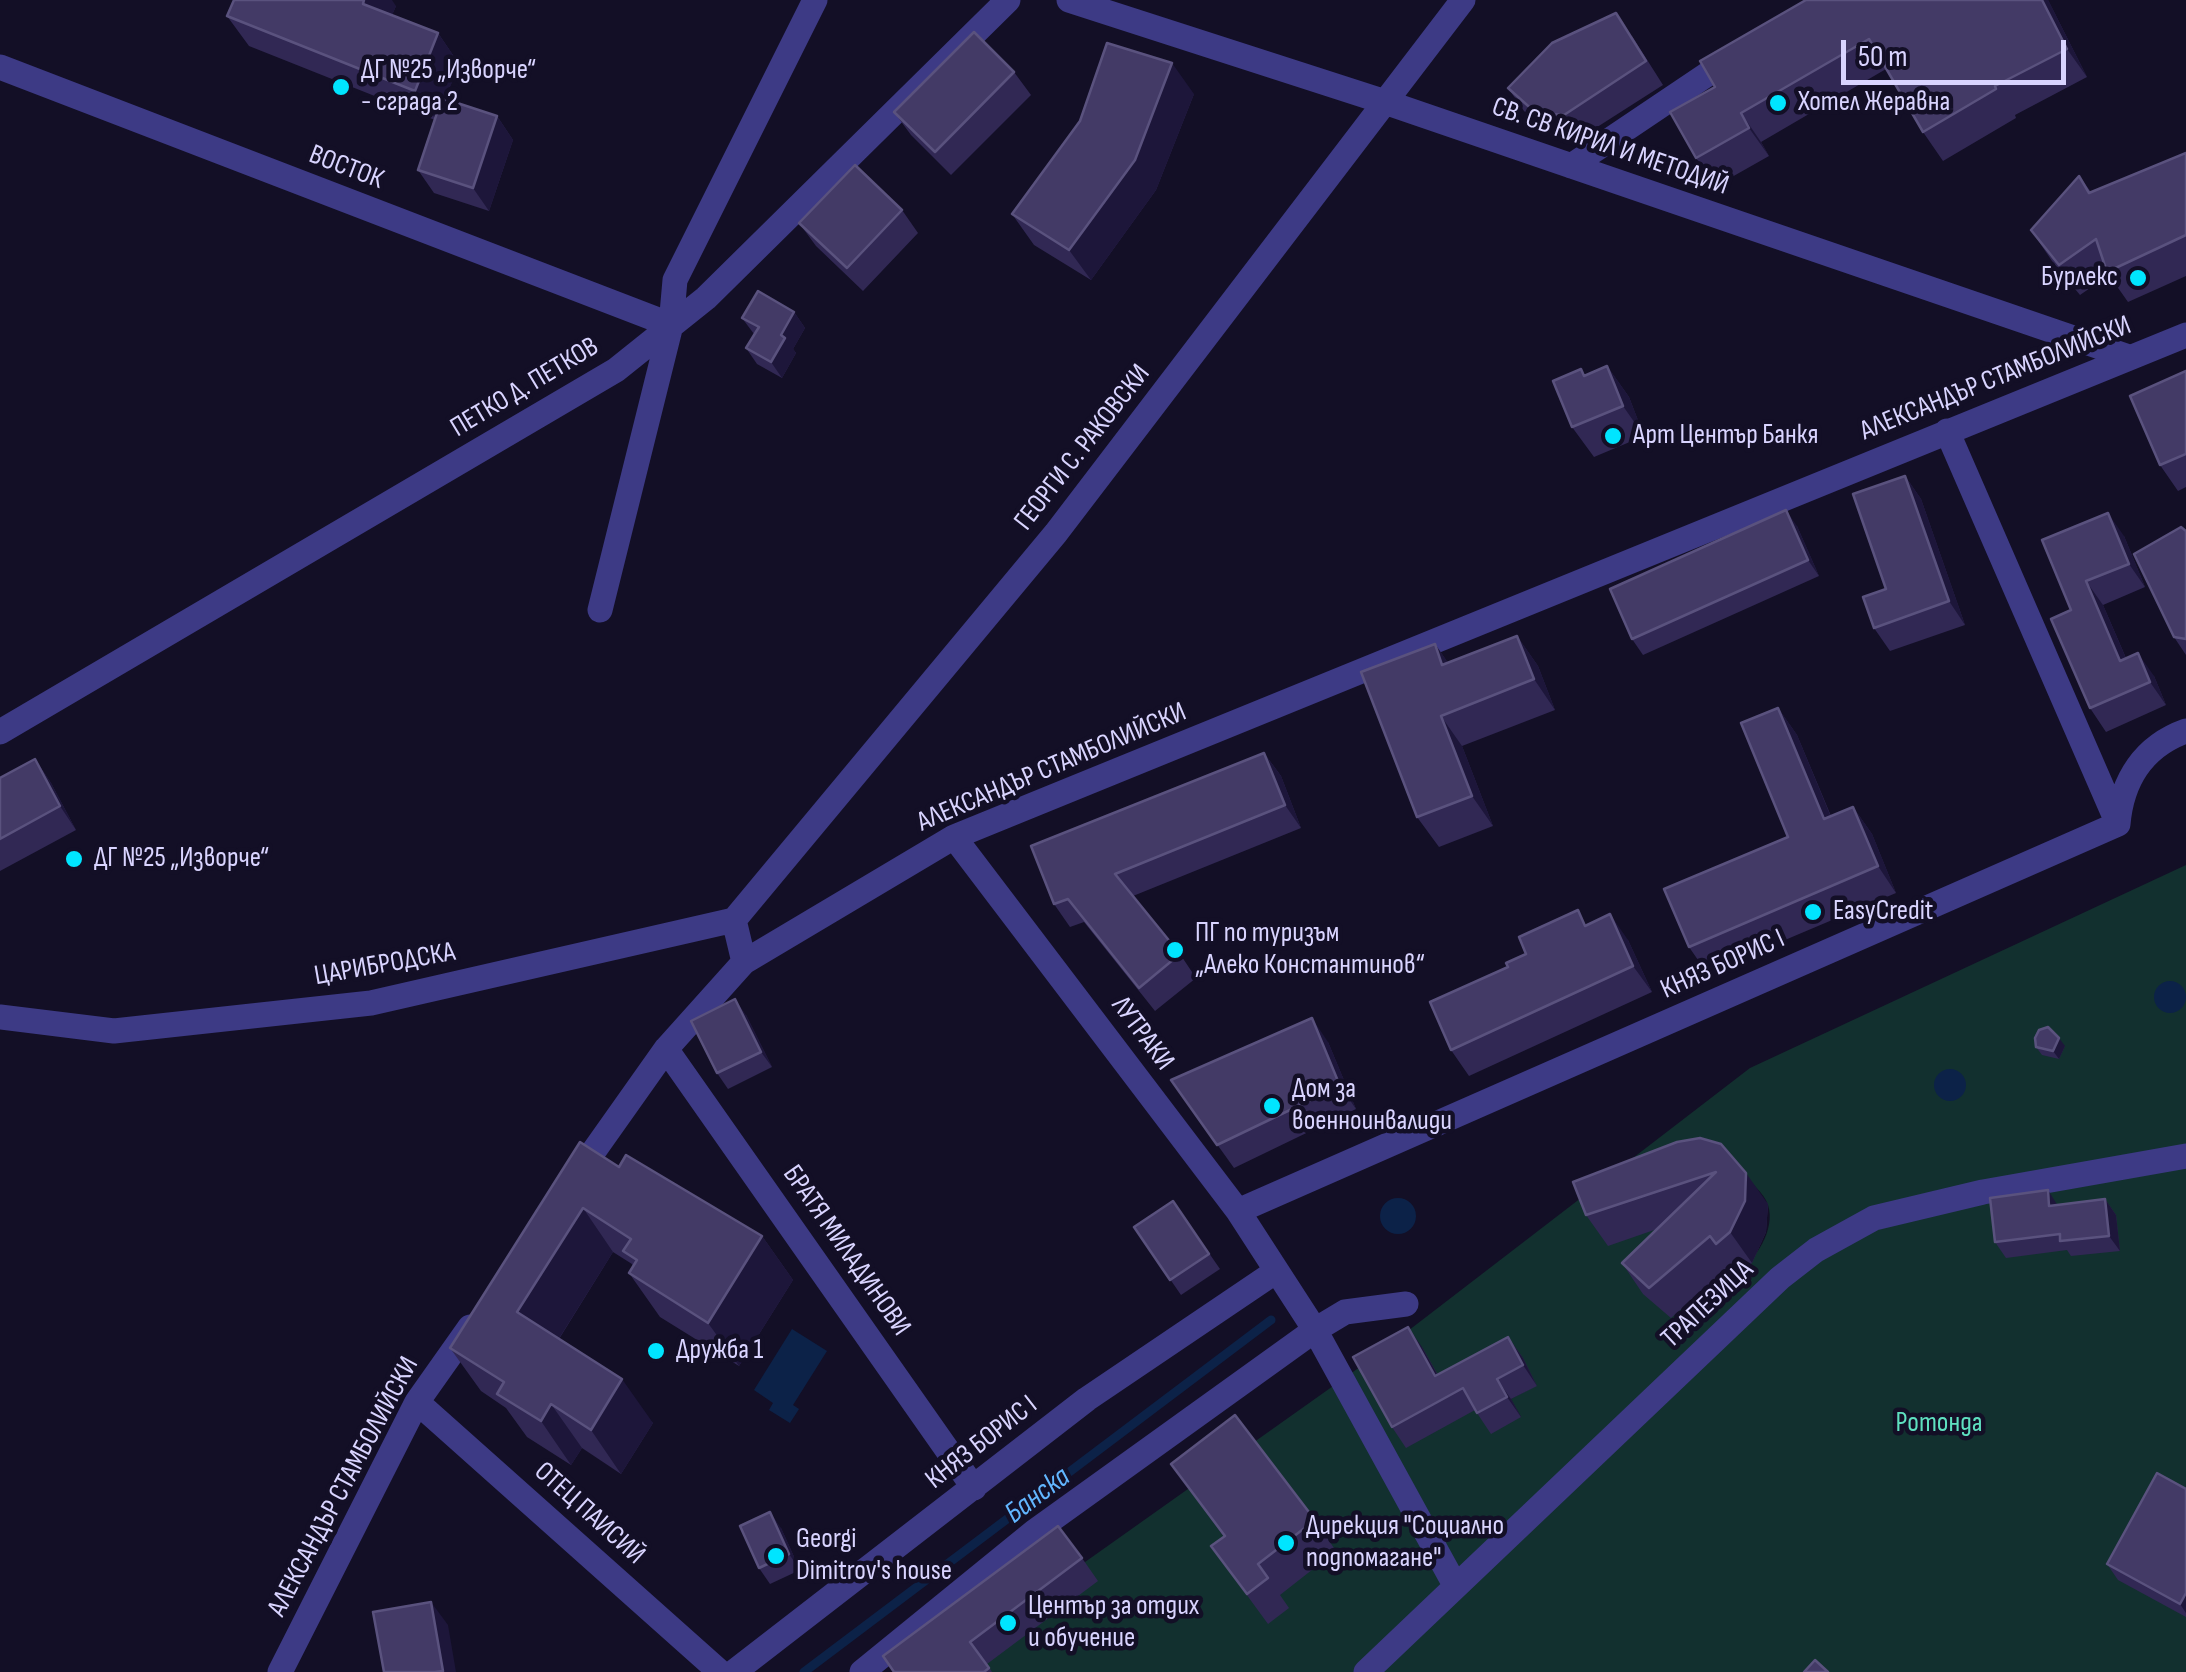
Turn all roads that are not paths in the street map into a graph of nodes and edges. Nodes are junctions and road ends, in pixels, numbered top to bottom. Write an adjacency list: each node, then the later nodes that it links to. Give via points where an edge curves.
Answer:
1 (815, 0): 9 (street, via 675,280)
2 (1008, 0): 9 (street, ПЕТКО Д. ПЕТКОВ, via 706,298)
3 (1069, 0): 7 (street, СВ. СВ КИРИЛ И МЕТОДИЙ)
4 (1464, 0): 7 (street, ГЕОРГИ С. РАКОВСКИ)
5 (1760, 40): 8 (street)
6 (0, 67): 9 (street, ВОСТОК)
7 (1384, 102): 8 (street, СВ. СВ КИРИЛ И МЕТОДИЙ); 18 (street, ГЕОРГИ С. РАКОВСКИ, via 1056,533)
8 (1571, 166): 11 (street, СВ. СВ КИРИЛ И МЕТОДИЙ)
9 (670, 325): 13 (street); 15 (street, ПЕТКО Д. ПЕТКОВ, via 616,370)
10 (2186, 335): 11 (street, АЛЕКСАНДЪР СТАМБОЛИЙСКИ)
11 (2129, 357): 12 (street, АЛЕКСАНДЪР СТАМБОЛИЙСКИ)
12 (1947, 431): 16 (street); 17 (street, АЛЕКСАНДЪР СТАМБОЛИЙСКИ)
13 (600, 610)
14 (2186, 730): 16 (street, via 2145,754 2120,800)
15 (0, 732)
16 (2118, 824): 24 (street, КНЯЗ БОРИС I)
17 (954, 837): 19 (street, АЛЕКСАНДЪР СТАМБОЛИЙСКИ); 24 (street, ЛУТРАКИ)
18 (734, 920): 19 (street); 20 (street, ЦАРИБРОДСКА, via 371,1003 114,1032)
19 (744, 962): 21 (street, АЛЕКСАНДЪР СТАМБОЛИЙСКИ)
20 (0, 1018)
21 (666, 1049): 23 (street, АЛЕКСАНДЪР СТАМБОЛИЙСКИ); 30 (street, БРАТЯ МИЛАДИНОВИ)
22 (2186, 1156): 31 (street, ТРАПЕЗИЦА, via 1874,1218 1816,1250)
23 (564, 1193)
24 (1238, 1211): 25 (street, ЛУТРАКИ)
25 (1275, 1272): 28 (street, ЛУТРАКИ); 30 (street, КНЯЗ БОРИС I, via 1087,1398)
26 (1406, 1304): 28 (street, via 1345,1312)
27 (485, 1306): 29 (street, АЛЕКСАНДЪР СТАМБОЛИЙСКИ)
28 (1316, 1330): 31 (street, ЛУТРАКИ); 35 (street, via 1034,1532)
29 (417, 1402): 32 (street, АЛЕКСАНДЪР СТАМБОЛИЙСКИ); 33 (street, ОТЕЦ ПАИСИЙ)
30 (974, 1488): 34 (street, КНЯЗ БОРИС I)
31 (1455, 1585): 36 (street, ТРАПЕЗИЦА)
32 (280, 1672)
33 (720, 1672)
34 (734, 1672)
35 (862, 1672)
36 (1366, 1672)

